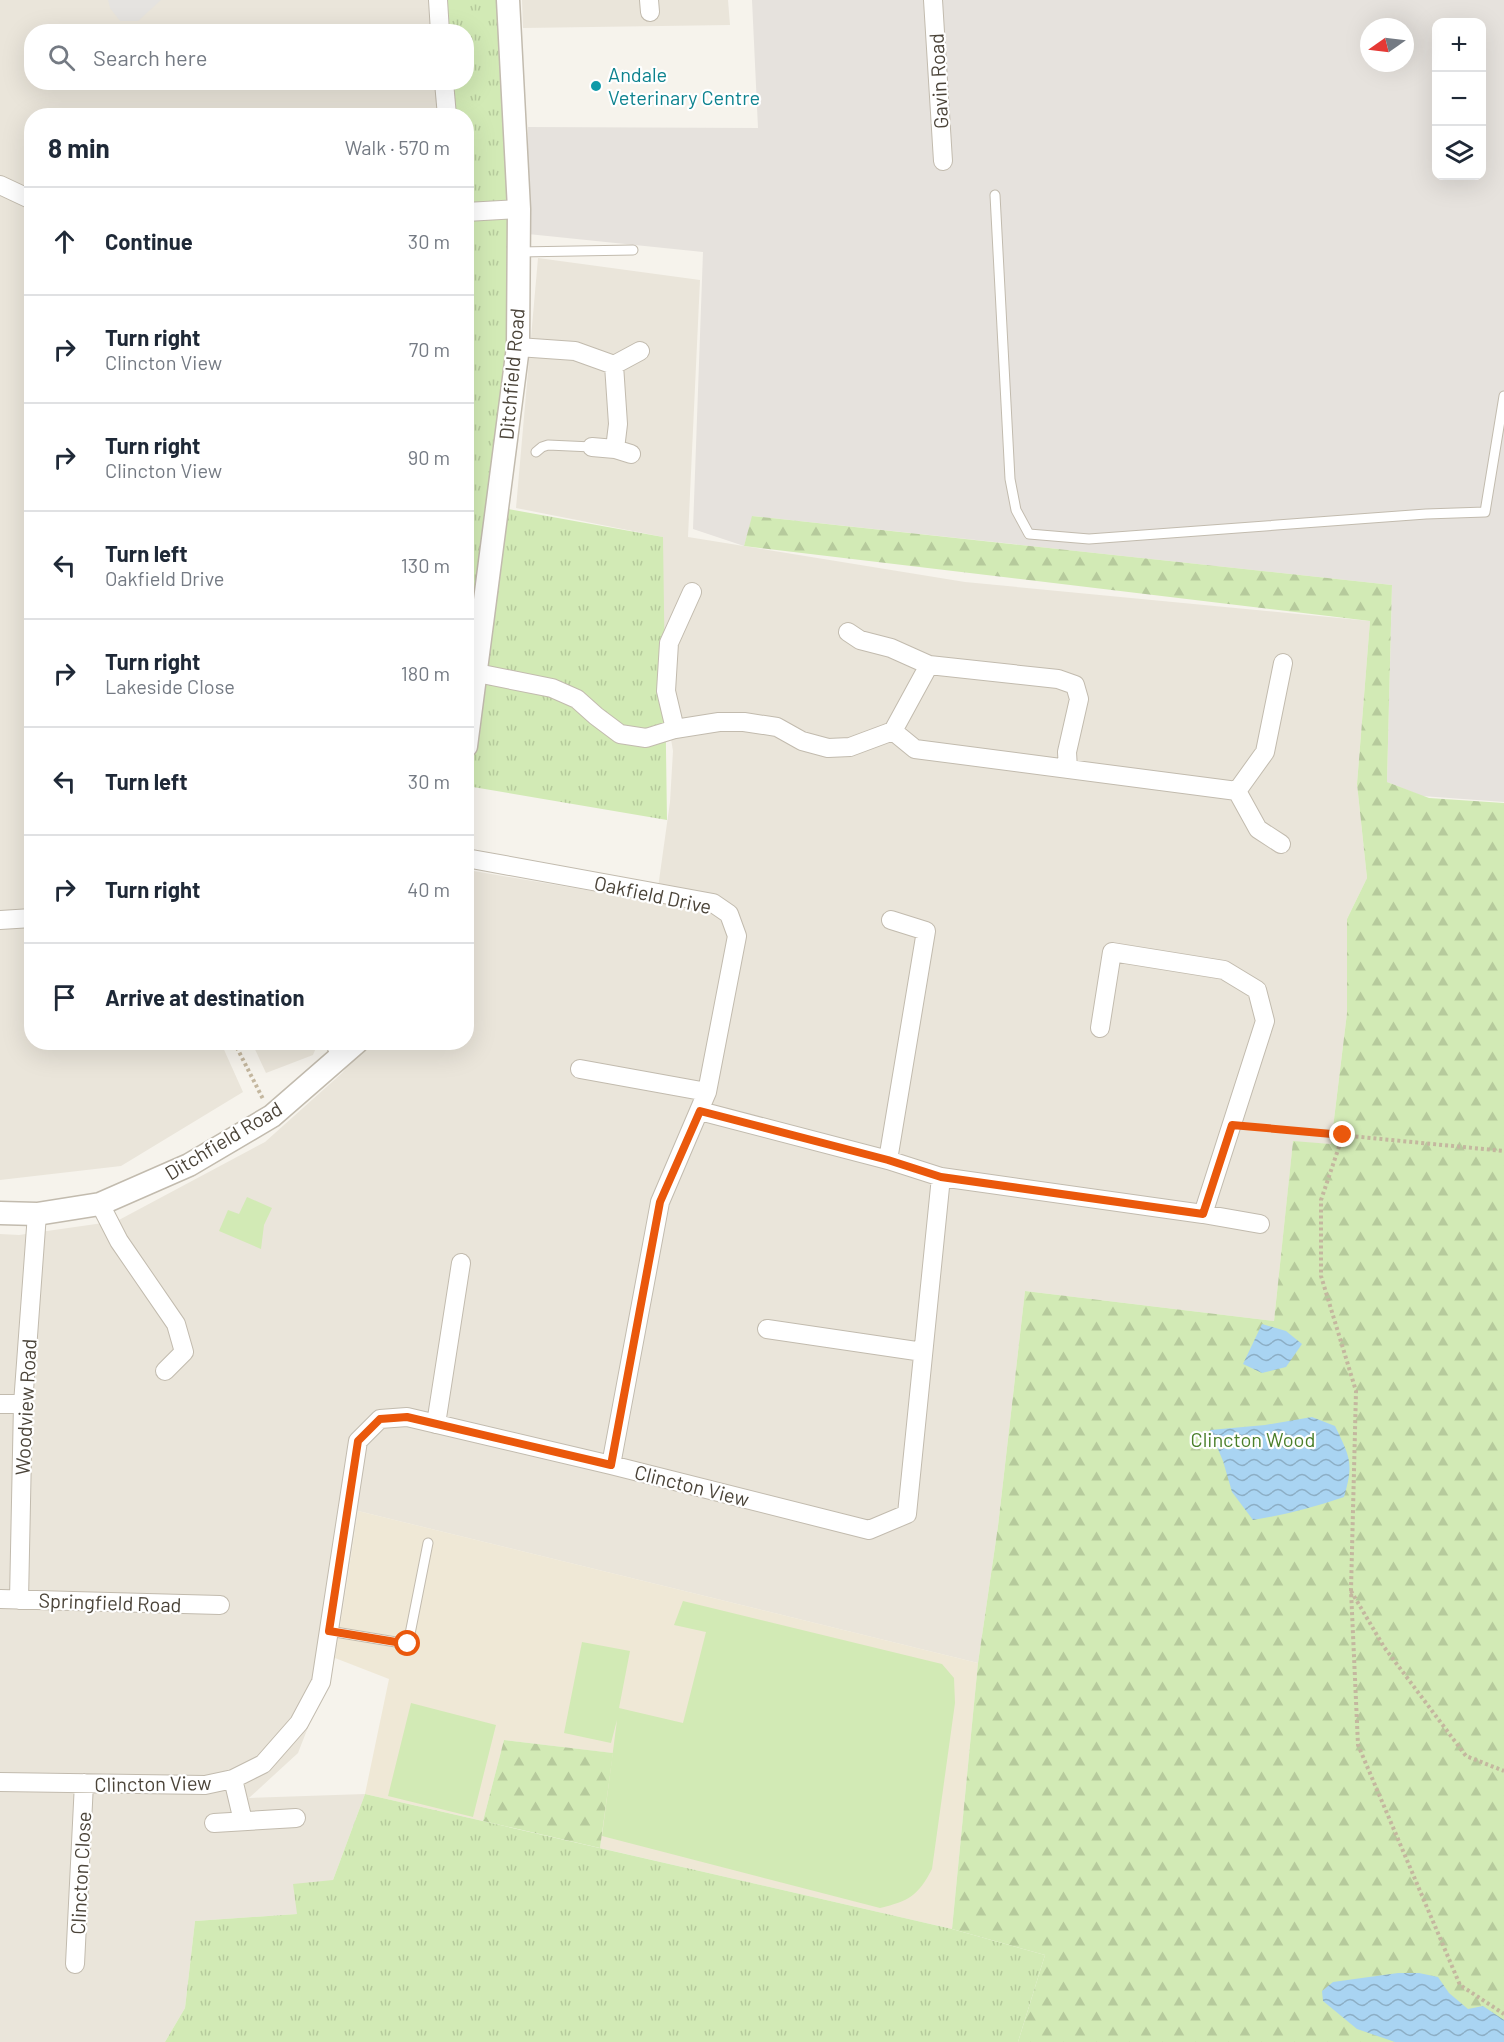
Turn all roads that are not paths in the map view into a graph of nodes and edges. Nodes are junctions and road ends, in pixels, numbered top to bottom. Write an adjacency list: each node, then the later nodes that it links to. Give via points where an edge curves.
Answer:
1 (438, 0): 4 (street)
2 (508, 0): 11 (street, Ditchfield Road)
3 (933, 0): 7 (street, Gavin Road)
4 (440, 24)
5 (445, 90): 6 (street)
6 (446, 108)
7 (943, 161)
8 (0, 185): 10 (street)
9 (995, 195): 18 (lane, via 1010,479 1016,510 1029,534 1089,539 1485,512)
10 (24, 197)
11 (519, 209): 12 (street); 14 (street, Ditchfield Road)
12 (474, 212)
13 (633, 250): 14 (lane)
14 (519, 252): 15 (street, Ditchfield Road)
15 (518, 347): 17 (street, via 575,351); 22 (street, Ditchfield Road)
16 (640, 351): 17 (street)
17 (614, 365): 19 (street, via 623,451)
18 (1504, 396)
19 (592, 447): 20 (lane, via 548,445)
20 (536, 452)
21 (692, 592): 28 (street, via 669,642 666,691)
22 (474, 627): 26 (street, Ditchfield Road)
23 (848, 632): 25 (street)
24 (1283, 663): 31 (street, via 1265,752)
25 (929, 665): 29 (street); 30 (street, via 1058,679 1075,686 1079,699 1067,752)
26 (477, 673): 27 (street, Ditchfield Road); 28 (street, via 552,688 577,699 620,734 646,738)
27 (474, 693)
28 (675, 729): 29 (street, via 744,722 777,727 802,741 828,748 850,747)
29 (893, 731): 30 (street, via 915,749)
30 (1068, 770): 31 (street)
31 (1237, 791): 32 (street, via 1258,829)
32 (1281, 844)
33 (474, 859): 40 (street, Oakfield Drive, via 713,903 729,914 737,936)
34 (24, 918): 35 (street)
35 (0, 920)
36 (891, 920): 42 (street, via 926,932)
37 (1100, 1028): 47 (street, via 1112,952 1224,970 1257,990 1265,1021)
38 (334, 1051): 44 (street, Ditchfield Road, via 272,1116 189,1165)
39 (580, 1069): 40 (street)
40 (707, 1092): 41 (street, Oakfield Drive)
41 (700, 1111): 42 (street); 56 (street, Oakfield Drive, via 660,1202)
42 (888, 1160): 43 (street)
43 (941, 1177): 47 (street); 51 (street, Clincton View)
44 (100, 1204): 46 (street, Ditchfield Road); 52 (street, via 118,1240 176,1324 184,1352)
45 (0, 1213): 46 (street, Ditchfield Road)
46 (37, 1214): 54 (street, Woodview Road)
47 (1203, 1214): 48 (street)
48 (1260, 1224)
49 (461, 1263): 55 (street)
50 (767, 1329): 51 (street)
51 (923, 1352): 56 (street, Clincton View, via 908,1514 869,1530)
52 (165, 1371)
53 (0, 1404): 54 (street)
54 (23, 1404): 59 (street, Woodview Road)
55 (436, 1424): 56 (street, Clincton View); 61 (street, Clincton View, via 407,1417 380,1419 358,1441)
56 (611, 1465)
57 (428, 1543): 61 (lane, via 408,1644)
58 (0, 1599): 59 (street, Springfield Road)
59 (19, 1600): 60 (street, Springfield Road)
60 (220, 1605)
61 (329, 1631): 62 (street, Clincton View, via 321,1682 299,1723 263,1764)
62 (233, 1779): 64 (street, Clincton View, via 205,1785); 66 (street)
63 (0, 1782): 64 (street, Clincton View)
64 (84, 1783): 68 (street, Clincton Close)
65 (296, 1818): 66 (street)
66 (243, 1821): 67 (street)
67 (214, 1823)
68 (75, 1964)

